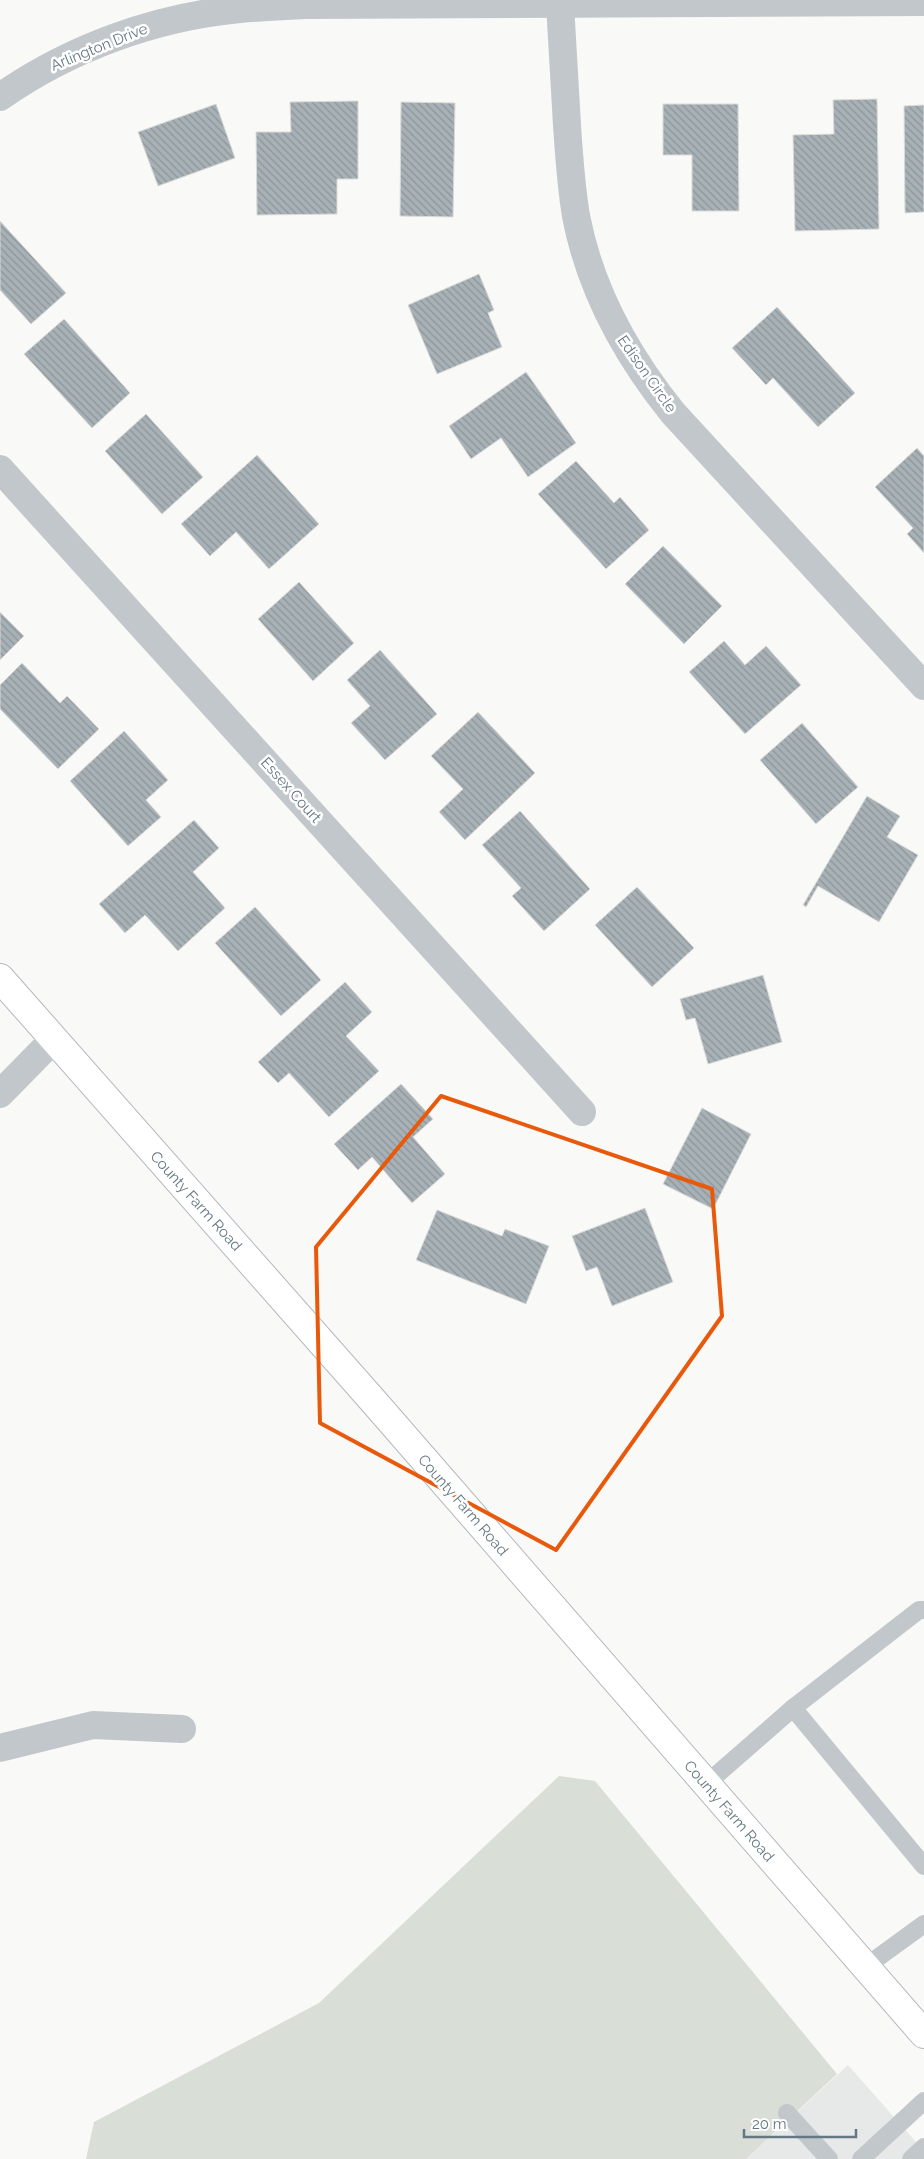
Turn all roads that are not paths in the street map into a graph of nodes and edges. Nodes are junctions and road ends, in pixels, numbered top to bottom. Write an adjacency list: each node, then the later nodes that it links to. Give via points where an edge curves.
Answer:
1 (924, 2): 2 (street, Arlington Drive)
2 (560, 4): 3 (street, Arlington Drive, via 308,5 239,9 194,16 133,31 78,52); 5 (street, Edison Circle, via 571,188 591,272 618,334 672,413)
3 (0, 97)
4 (0, 469): 9 (street, Essex Court)
5 (924, 686)
6 (0, 978): 7 (main road, County Farm Road)
7 (52, 1040): 8 (street); 14 (main road, County Farm Road)
8 (0, 1094)
9 (582, 1112)
10 (924, 1610): 11 (lane, via 919,1610)
11 (793, 1708): 14 (lane); 15 (lane)
12 (182, 1729): 13 (street, via 93,1725)
13 (0, 1748)
14 (706, 1784): 17 (main road, County Farm Road)
15 (924, 1866)
16 (924, 1924): 17 (lane)
17 (866, 1966): 18 (main road, County Farm Road)
18 (924, 2034)
19 (924, 2101): 23 (lane)
20 (787, 2113): 22 (lane)
21 (924, 2147): 24 (lane)
22 (829, 2159)
23 (861, 2159)
24 (911, 2159)

